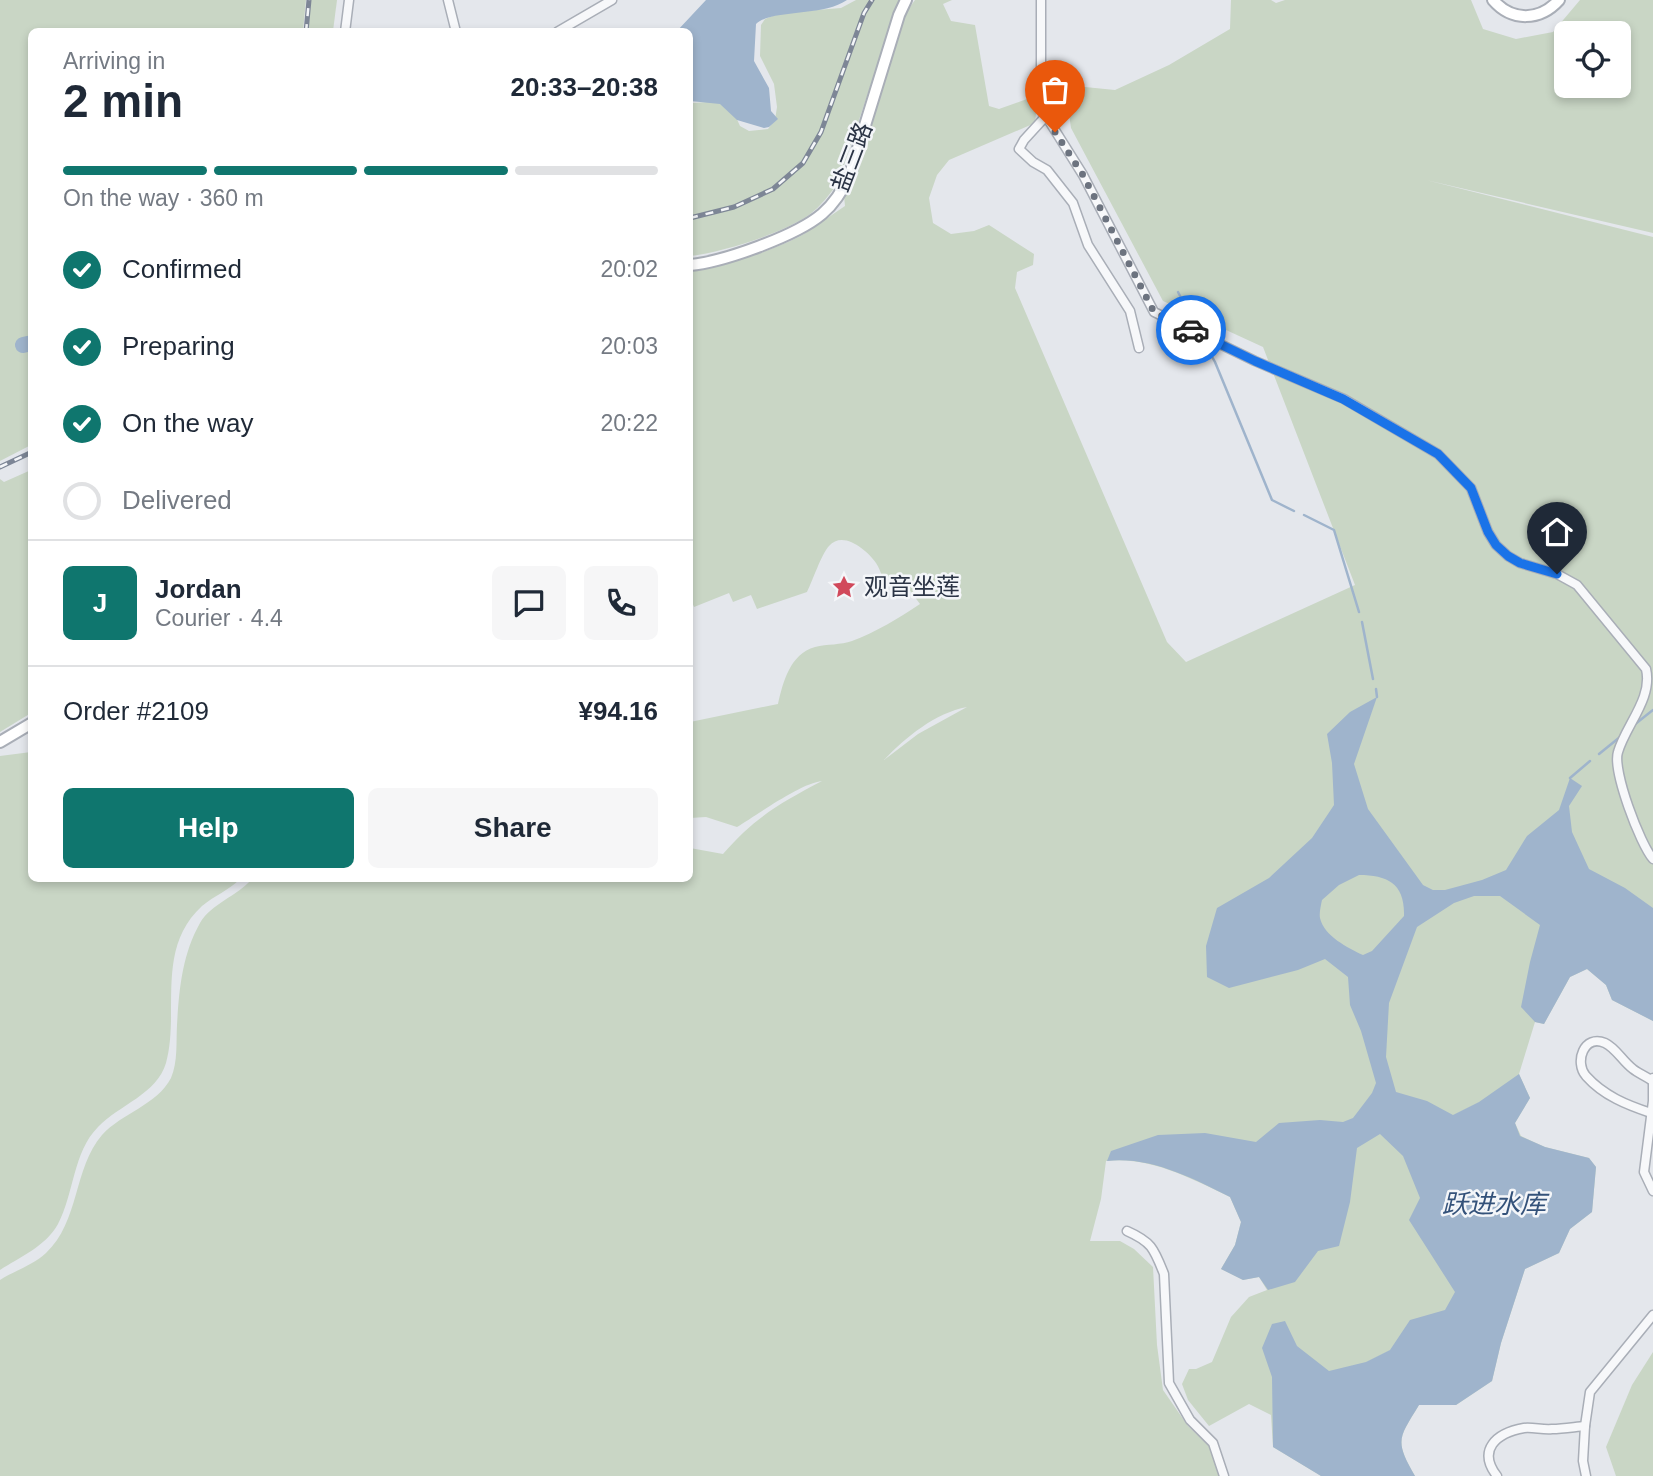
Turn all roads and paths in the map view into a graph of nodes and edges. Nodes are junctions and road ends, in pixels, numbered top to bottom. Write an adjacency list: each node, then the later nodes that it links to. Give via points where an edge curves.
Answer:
1 (349, 0): 8 (street)
2 (448, 0): 9 (street)
3 (612, 0): 10 (street)
4 (906, 0): 12 (main road, 盐三路, via 850,174 838,198 820,216 793,232)
5 (1041, 0): 11 (street)
6 (1493, 0): 7 (main road, via 1512,14 1528,16 1543,14)
7 (1559, 0)
8 (346, 28)
9 (455, 28)
10 (564, 28)
11 (1046, 116): 13 (street, via 1019,149 1047,170 1073,203 1088,245 1130,311); 16 (street, via 1083,175 1154,312 1343,399 1438,454 1471,488 1496,545 1520,563 1577,585 1646,669 1650,690 1616,763 1628,804)
12 (693, 264)
13 (1139, 348)
14 (28, 725): 15 (main road)
15 (0, 742)
16 (1653, 859)
17 (1652, 1079): 18 (street); 18 (street, via 1632,1068 1608,1044 1597,1041 1587,1045 1580,1056 1585,1075 1604,1093)
18 (1651, 1114): 19 (street, via 1644,1171)
19 (1653, 1191)
20 (1126, 1231): 23 (street, via 1147,1240 1164,1275 1169,1383 1190,1420 1213,1443)
21 (1653, 1315): 22 (street, via 1590,1392)
22 (1585, 1426): 24 (street, via 1522,1428 1501,1437 1487,1453); 25 (street)
23 (1224, 1476)
24 (1497, 1476)
25 (1586, 1476)

